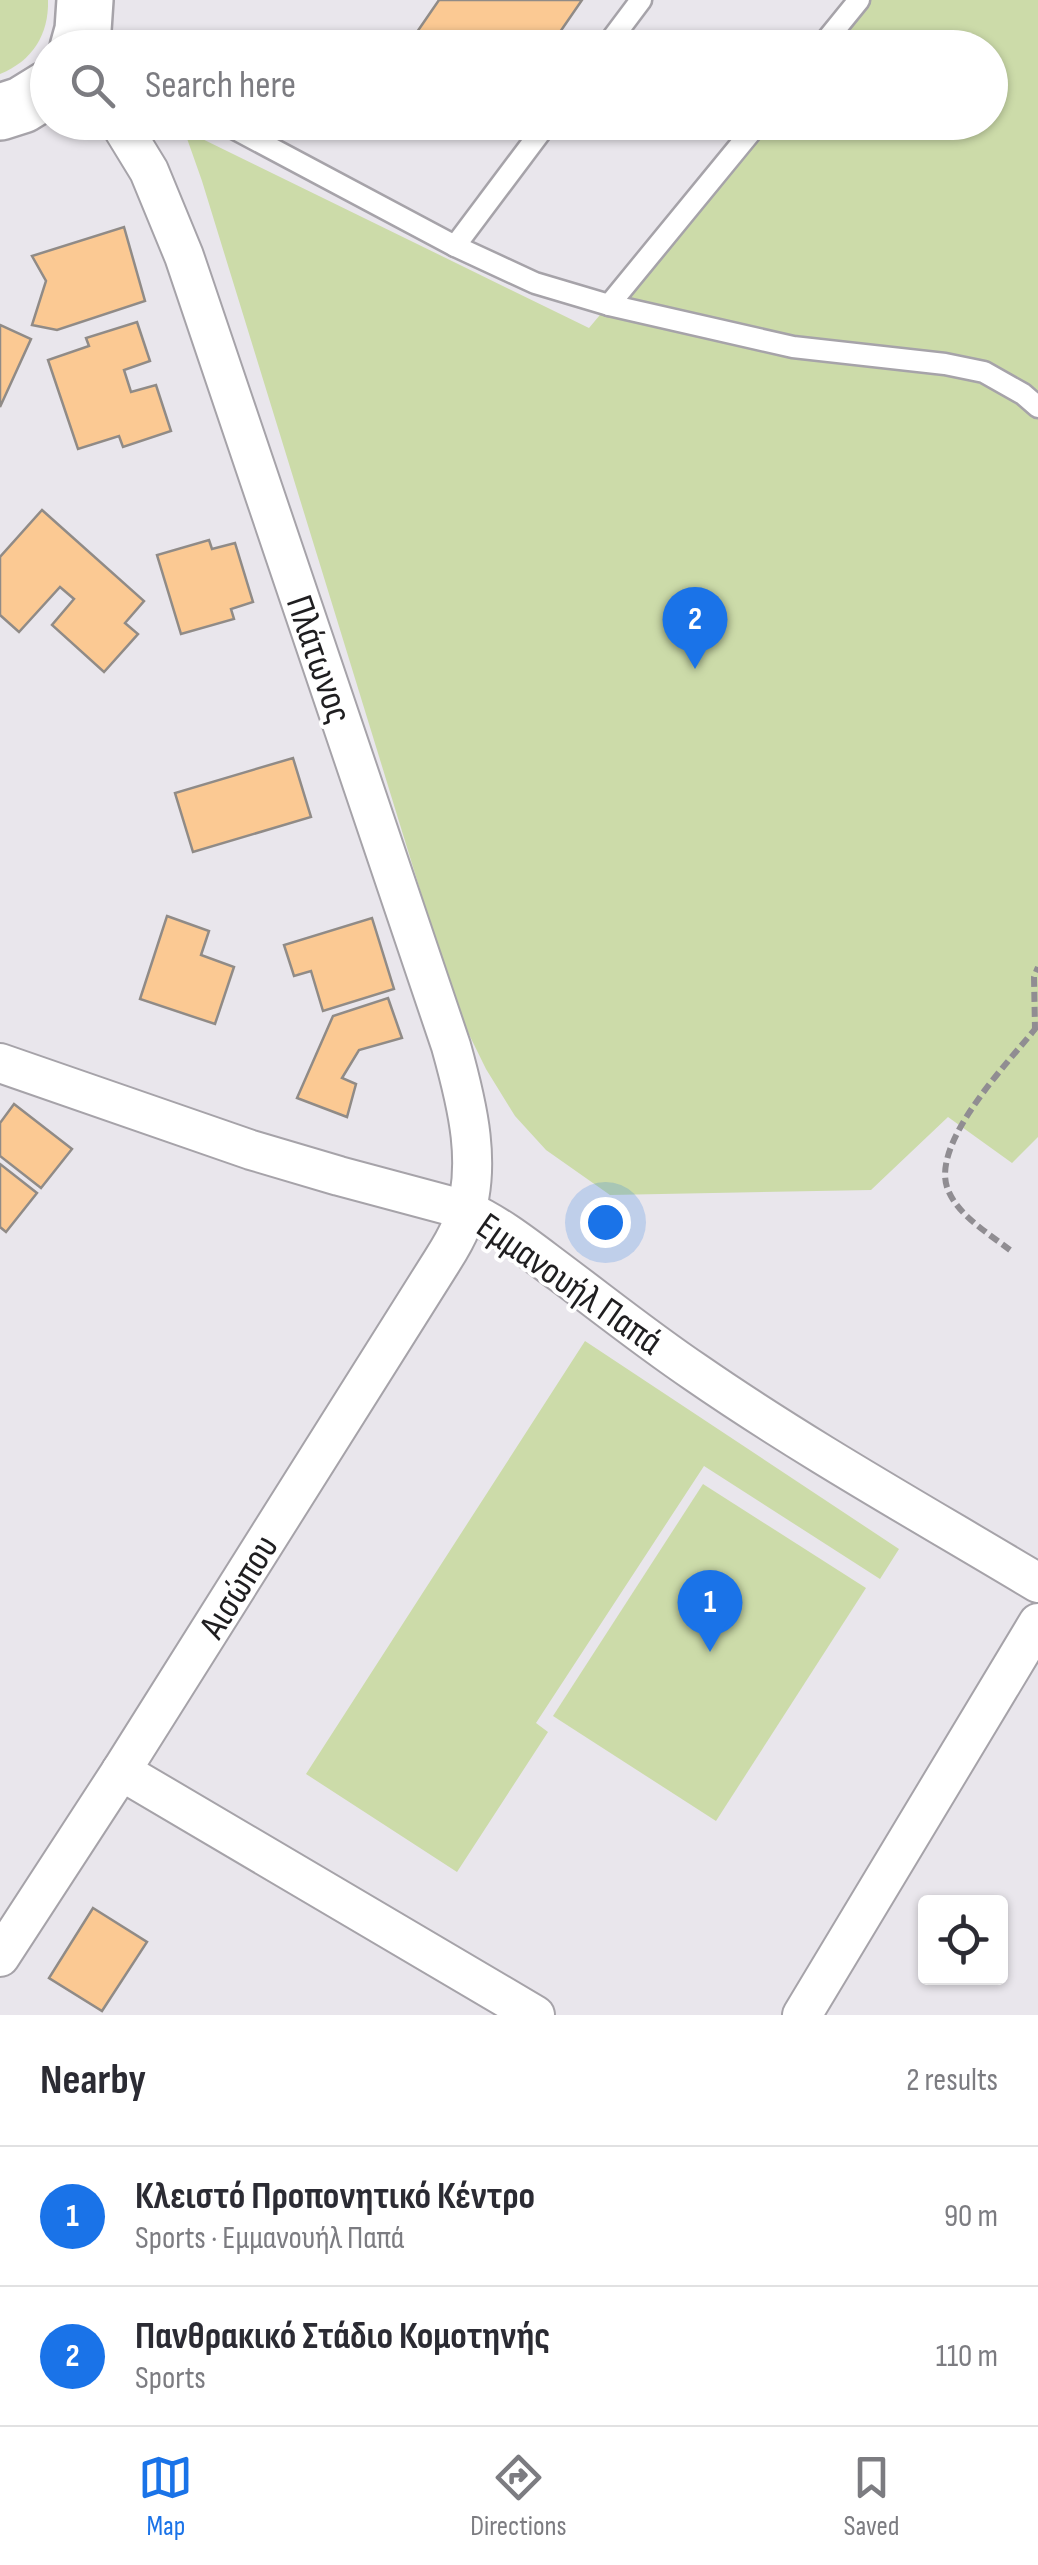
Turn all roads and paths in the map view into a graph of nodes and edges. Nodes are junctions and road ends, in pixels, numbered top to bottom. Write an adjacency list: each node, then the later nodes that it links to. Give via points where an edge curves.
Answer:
1 (85, 0): 4 (main road)
2 (640, 0): 5 (lane)
3 (859, 0): 6 (lane)
4 (83, 30)
5 (618, 30)
6 (835, 30)
7 (30, 100): 8 (main road)
8 (0, 112)
9 (130, 140): 19 (street, Πλάτωνος, via 184,256 450,1046 469,1127)
10 (256, 140): 13 (lane)
11 (534, 140): 13 (lane)
12 (744, 140): 14 (lane)
13 (455, 246): 14 (lane)
14 (609, 305): 15 (lane, via 793,347 984,372)
15 (1038, 407)
16 (1038, 967): 17 (path)
17 (1036, 1030): 20 (path, via 963,1118 946,1160 946,1189)
18 (3, 1070): 19 (street, Εμμανουήλ Παπά)
19 (466, 1210): 21 (street, Εμμανουήλ Παπά, via 505,1231 765,1418); 23 (street, Αισώπου, via 442,1262)
20 (1010, 1250)
21 (1038, 1582)
22 (1038, 1623): 26 (street)
23 (121, 1771): 24 (street, Αισώπου); 25 (street)
24 (0, 1958)
25 (535, 2015)
26 (802, 2015)

